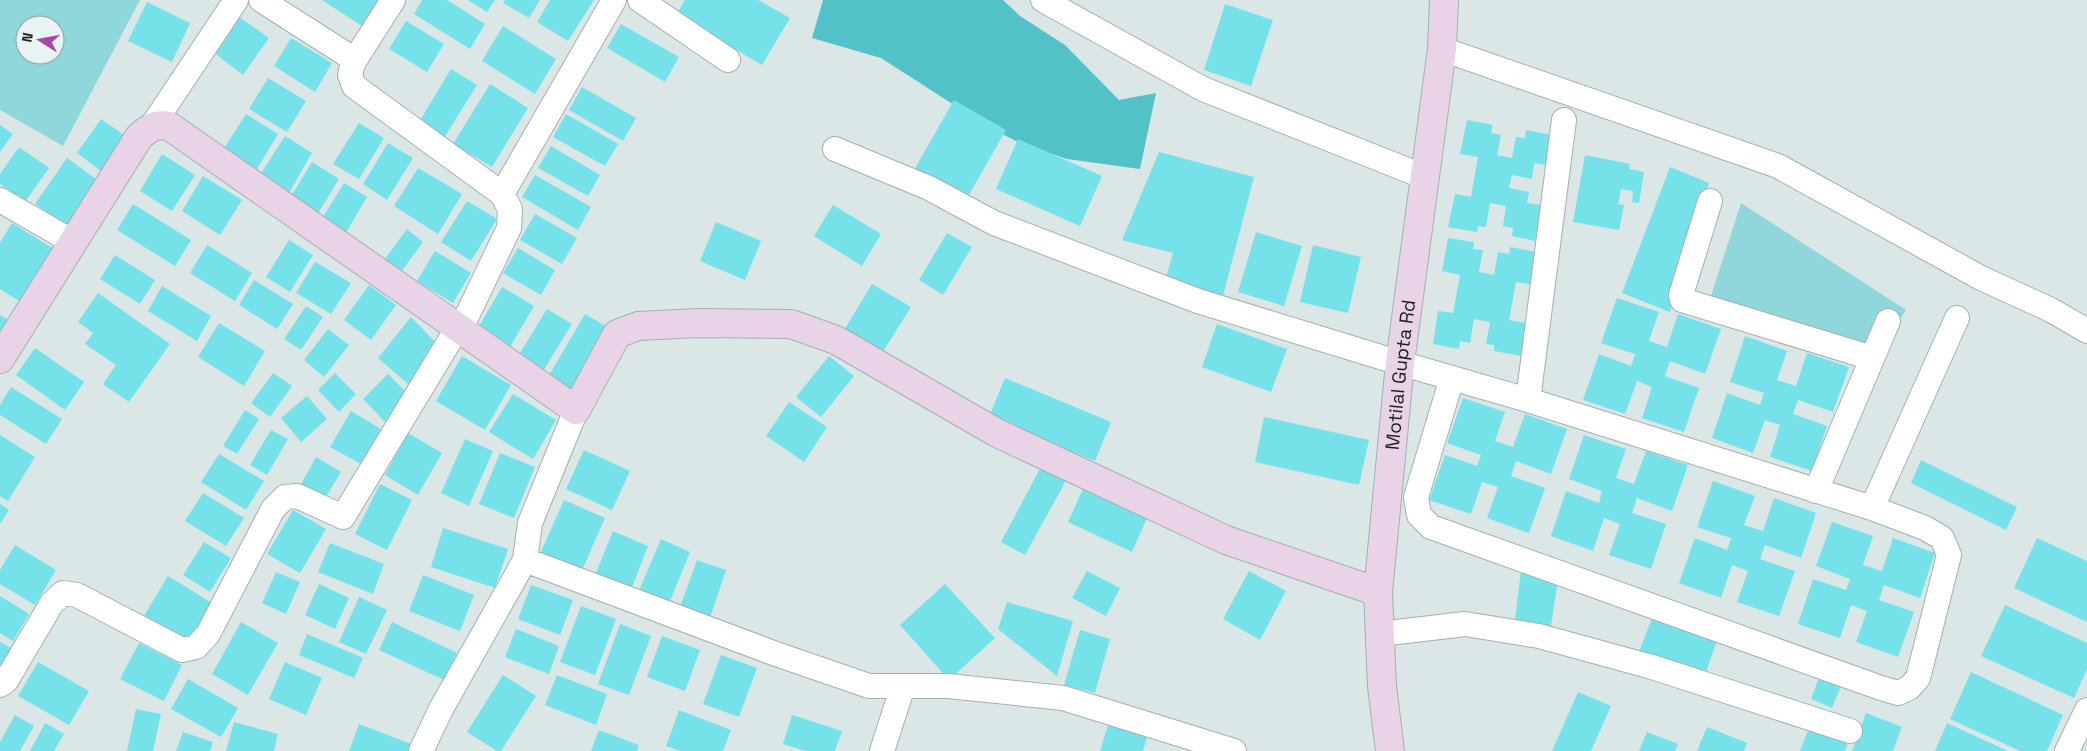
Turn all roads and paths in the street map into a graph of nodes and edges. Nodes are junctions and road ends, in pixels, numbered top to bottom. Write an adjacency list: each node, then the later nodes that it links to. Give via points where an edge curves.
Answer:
1 (236, 0): 12 (street)
2 (261, 0): 9 (street)
3 (393, 0): 9 (street)
4 (614, 0): 15 (street)
5 (640, 0): 10 (street)
6 (1043, 0): 14 (street, via 1203,89)
7 (1444, 0): 8 (street, Motilal Gupta Rd)
8 (1442, 49): 14 (street, Motilal Gupta Rd); 22 (street, via 1778,166 1980,278 2051,310)
9 (355, 60): 15 (street, via 350,76 354,86)
10 (728, 60)
11 (1564, 120): 27 (street)
12 (152, 126): 18 (street, via 139,137); 21 (street, via 169,126)
13 (836, 149): 25 (street, via 929,188 994,223 1198,301)
14 (1424, 177): 25 (street, Motilal Gupta Rd)
15 (502, 194): 21 (street, via 510,209 509,228 464,322)
16 (0, 200): 18 (street)
17 (1710, 201): 23 (street, via 1680,295 1682,300)
18 (73, 242): 24 (street)
19 (1957, 318): 30 (street)
20 (1888, 321): 23 (street)
21 (458, 327): 28 (street); 34 (street, via 343,516 297,496 285,497 273,510 208,634 196,647 182,650 77,595 62,593 52,603 6,681)
22 (2087, 331)
23 (1872, 358): 29 (street)
24 (0, 359)
25 (1400, 363): 26 (street); 32 (street, Motilal Gupta Rd)
26 (1452, 378): 27 (street); 30 (street, via 1416,497 1419,516 1431,527 1898,693 1909,688 1918,678 1949,554 1942,538)
27 (1528, 400): 29 (street)
28 (576, 410): 31 (street, via 530,523); 32 (street, via 618,334 638,326 791,324 836,340 997,434 1226,540)
29 (1816, 491): 30 (street)
30 (1872, 508)
31 (525, 560): 35 (street, via 869,686); 38 (street, via 441,709)
32 (1378, 592): 33 (street, Motilal Gupta Rd)
33 (1380, 634): 37 (street, via 1465,624 1539,636 1652,667); 41 (street, Motilal Gupta Rd)
34 (0, 685)
35 (903, 686): 39 (street); 40 (street, via 948,686 1063,698)
36 (2087, 710): 42 (street)
37 (1850, 731)
38 (421, 751)
39 (882, 751)
40 (1233, 751)
41 (1390, 751)
42 (2067, 751)

